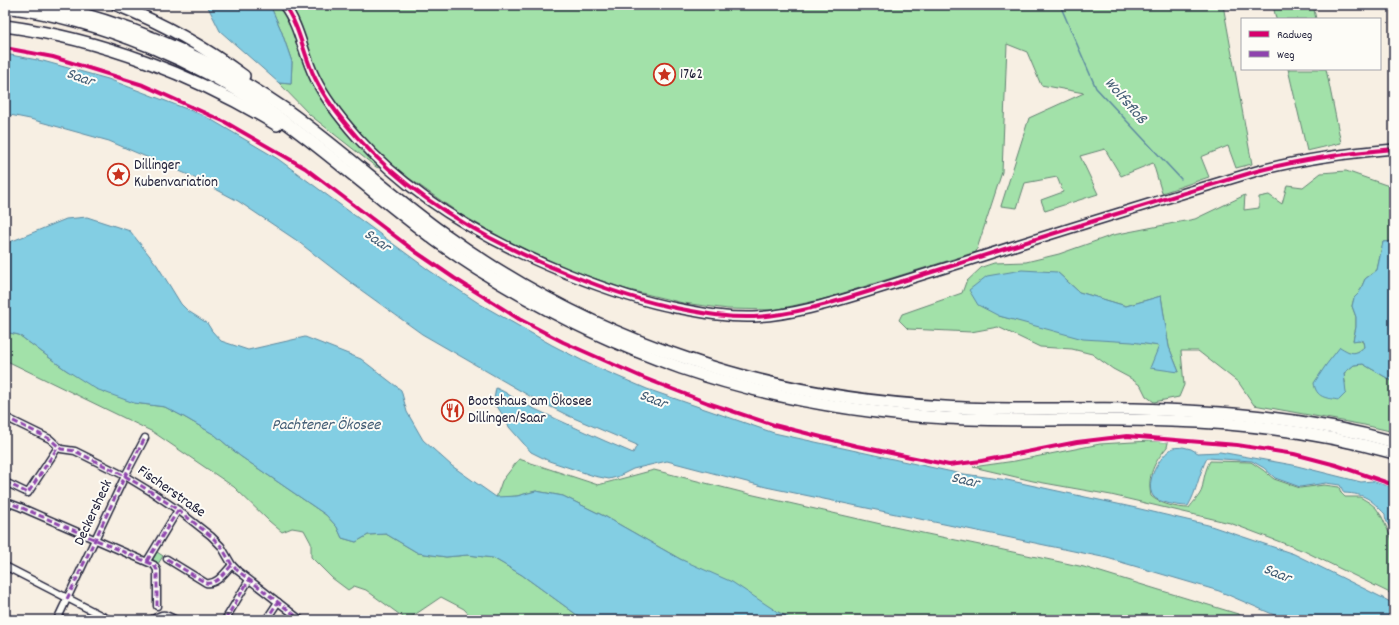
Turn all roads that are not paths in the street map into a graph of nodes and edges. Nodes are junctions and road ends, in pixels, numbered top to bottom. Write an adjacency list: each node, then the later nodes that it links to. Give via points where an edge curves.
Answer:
1 (50, 5): 6 (highway, via 113,23 184,52 244,83)
2 (117, 5): 6 (highway, via 144,16 206,50)
3 (284, 5): 8 (main road, via 293,20 315,78 331,104 357,137 402,180 424,197 490,238 541,263 636,299 710,314 753,317 801,311 1257,171 1324,156)
4 (5, 7): 7 (highway, via 75,22 124,38 172,58 239,92 282,119)
5 (5, 26): 7 (highway, via 93,45 165,69 226,96)
6 (304, 123): 9 (highway, via 448,236 502,272 575,313 646,344 721,370 789,388 849,398)
7 (312, 142): 9 (highway, via 436,240 497,281 571,322 649,356 718,380 847,408)
8 (1394, 149)
9 (878, 407): 10 (highway)
10 (907, 410): 13 (highway, via 1132,409 1234,414 1321,425); 15 (highway, via 978,419 1140,420 1233,424 1311,434)
11 (5, 416): 14 (street, Fischerstraße, via 50,439)
12 (145, 438): 16 (street, Deckersheck)
13 (1394, 442)
14 (58, 447): 16 (street, Fischerstraße, via 75,451); 17 (street, via 28,493)
15 (1394, 453)
16 (125, 476): 19 (street, Fischerstraße); 20 (street, Deckersheck)
17 (5, 482)
18 (5, 503): 20 (street)
19 (178, 510): 22 (street); 23 (street, Fischerstraße, via 221,546)
20 (96, 539): 22 (street); 26 (street, Deckersheck)
21 (167, 559): 23 (street, via 206,584 215,582)
22 (147, 561): 28 (street, via 157,570)
23 (232, 565): 25 (street, Fischerstraße)
24 (5, 566): 26 (street)
25 (248, 580): 27 (street, Fischerstraße); 33 (street)
26 (68, 599): 29 (street, Deckersheck); 30 (street)
27 (278, 602): 34 (street); 35 (street, Fischerstraße)
28 (157, 606)
29 (57, 620)
30 (110, 620)
31 (152, 620): 32 (street, via 161,614)
32 (176, 620)
33 (225, 620)
34 (266, 620)
35 (301, 620)

